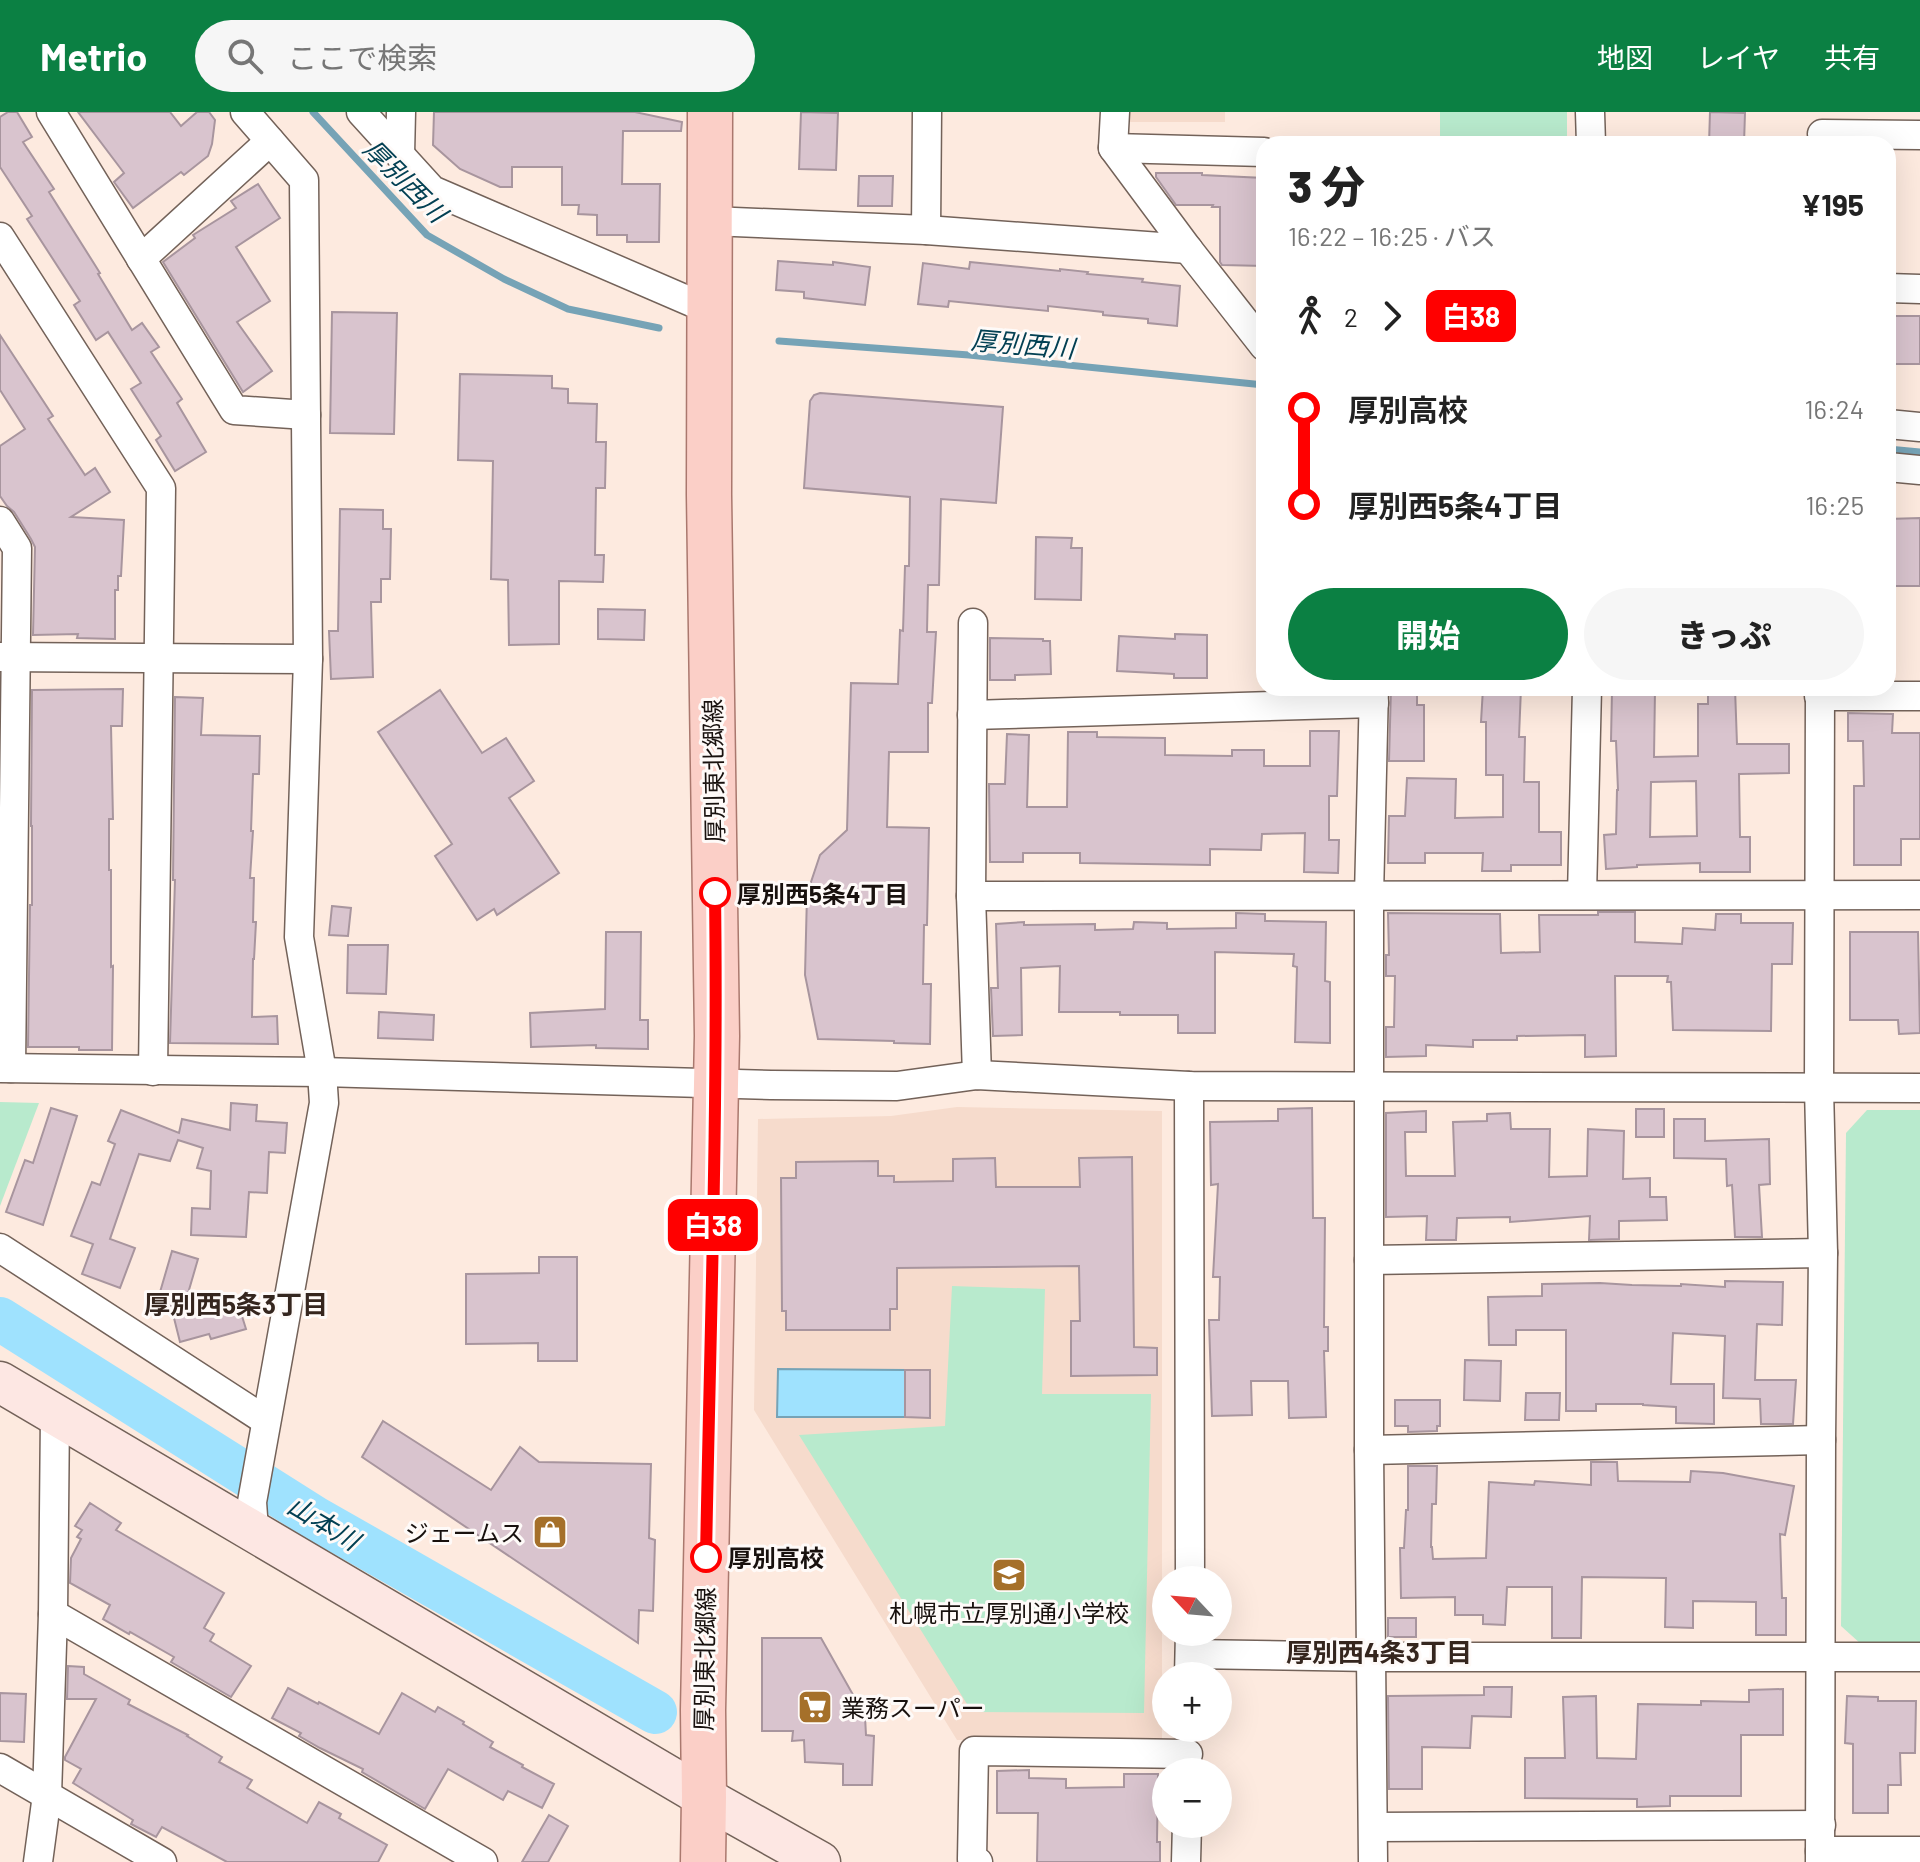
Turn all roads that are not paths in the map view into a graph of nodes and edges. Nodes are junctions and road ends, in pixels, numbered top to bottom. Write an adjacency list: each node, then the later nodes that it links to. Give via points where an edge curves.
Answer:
1 (51, 112): 20 (street)
2 (245, 112): 12 (street)
3 (361, 112): 15 (street)
4 (401, 112): 15 (street)
5 (710, 112): 16 (main road, 厚別東北郷線)
6 (927, 112): 17 (street)
7 (1115, 112): 13 (street)
8 (1590, 112): 11 (street)
9 (1822, 130): 10 (street)
10 (1920, 135)
11 (1591, 136)
12 (270, 141): 20 (street); 25 (street, via 304,180)
13 (1113, 148): 14 (street); 19 (street)
14 (1256, 152)
15 (400, 155): 23 (street, via 432,190)
16 (711, 221): 17 (street); 23 (main road, 厚別東北郷線)
17 (926, 230): 19 (street)
18 (0, 237): 33 (street, via 161,488)
19 (1188, 249): 24 (street)
20 (141, 259): 25 (street, via 234,410)
21 (1896, 288): 22 (street)
22 (1920, 289)
23 (710, 310): 50 (main road, 厚別東北郷線)
24 (1256, 336)
25 (306, 415): 34 (street)
26 (1896, 425): 27 (street)
27 (1920, 427)
28 (1896, 468): 29 (street)
29 (1920, 470)
30 (0, 521): 32 (street, via 17,548)
31 (973, 623): 40 (street)
32 (8, 658): 33 (street); 46 (street)
33 (157, 658): 34 (street); 47 (street)
34 (308, 659): 48 (street, via 299,937)
35 (1896, 695): 39 (street)
36 (1374, 696): 40 (street); 45 (street)
37 (1587, 696): 41 (street)
38 (1820, 696): 42 (street)
39 (1920, 696)
40 (972, 715): 44 (street)
41 (1582, 895): 42 (street); 45 (street)
42 (1820, 895): 43 (street); 53 (street)
43 (1920, 895)
44 (971, 896): 45 (street); 49 (street)
45 (1369, 896): 52 (street)
46 (5, 1068): 47 (street)
47 (153, 1071): 48 (street)
48 (322, 1072): 50 (street); 60 (street, via 324,1103)
49 (977, 1075): 50 (street, via 897,1086); 51 (street)
50 (715, 1083): 73 (main road, 厚別東北郷線)
51 (1189, 1086): 52 (street); 64 (street)
52 (1369, 1086): 53 (street); 57 (street)
53 (1819, 1088): 54 (street); 56 (street)
54 (1920, 1088)
55 (0, 1248): 60 (street)
56 (1823, 1253): 57 (street); 61 (street)
57 (1369, 1260): 62 (street)
58 (0, 1382): 59 (street)
59 (55, 1414): 63 (street); 65 (street)
60 (265, 1420): 63 (street)
61 (1821, 1440): 62 (street); 68 (street)
62 (1369, 1450): 67 (street)
63 (253, 1516): 73 (street)
64 (1190, 1566)
65 (53, 1614): 72 (street); 80 (street)
66 (1190, 1654): 67 (street)
67 (1372, 1657): 68 (street); 74 (street)
68 (1821, 1657): 69 (street); 76 (street)
69 (1920, 1657)
70 (1188, 1751): 83 (street, via 974,1751 972,1859)
71 (0, 1768): 72 (street)
72 (47, 1795): 78 (street); 79 (street)
73 (704, 1797): 81 (main road, 厚別東北郷線); 82 (street)
74 (1374, 1827): 76 (street); 85 (street)
75 (1187, 1838): 84 (street)
76 (1820, 1846): 77 (street)
77 (1920, 1851)
78 (38, 1862)
79 (162, 1862)
80 (483, 1862)
81 (703, 1862)
82 (820, 1862)
83 (978, 1862)
84 (1186, 1862)
85 (1373, 1862)

